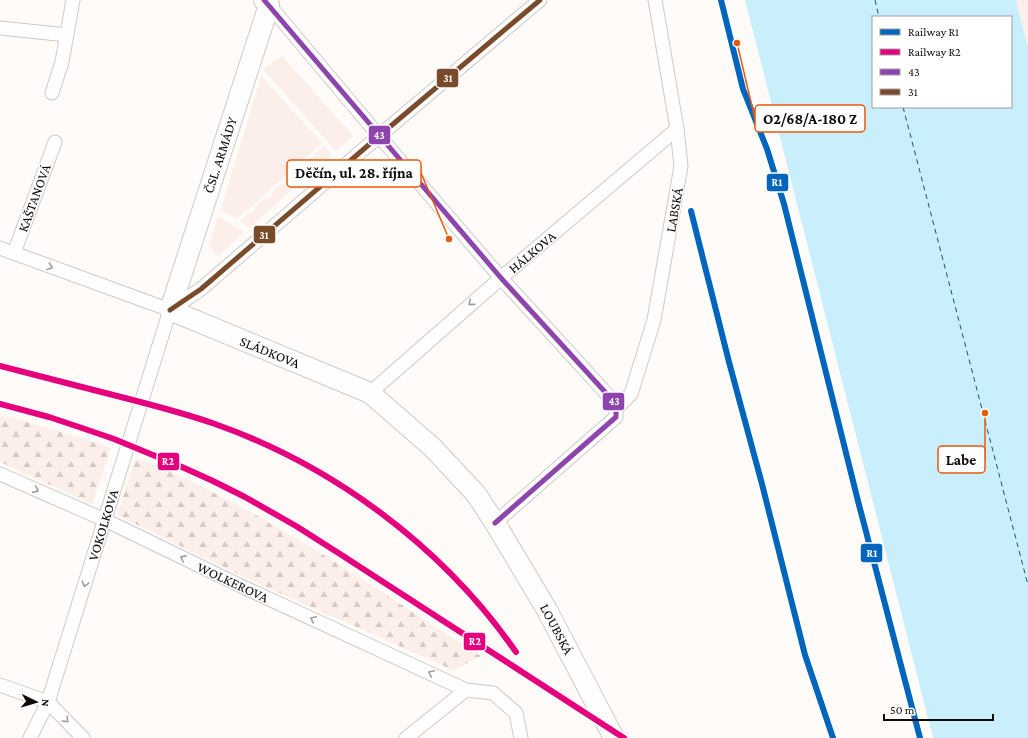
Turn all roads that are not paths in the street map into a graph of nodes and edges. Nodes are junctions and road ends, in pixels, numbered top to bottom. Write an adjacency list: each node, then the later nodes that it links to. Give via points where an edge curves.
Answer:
1 (73, 0): 6 (street)
2 (540, 0): 9 (street)
3 (656, 0): 8 (street, LABSKÁ)
4 (268, 2): 9 (street); 14 (main road, ČSL. ARMÁDY)
5 (0, 28): 6 (street)
6 (67, 35): 7 (street)
7 (52, 93)
8 (677, 129): 13 (street, HÁLKOVA); 16 (street, LABSKÁ, via 681,166 654,320 632,394)
9 (379, 136): 13 (street); 14 (street, via 201,289)
10 (55, 142): 12 (street, KAŠTANOVÁ)
11 (0, 248): 12 (street, SLÁDKOVA)
12 (14, 253): 14 (street, SLÁDKOVA, one-way to 14)
13 (501, 278): 15 (street, HÁLKOVA, one-way to 15); 16 (street)
14 (170, 310): 15 (main road, SLÁDKOVA); 18 (street, VOKOLKOVA)
15 (370, 393): 19 (main road, SLÁDKOVA, via 432,447 476,494)
16 (616, 407): 19 (street, LABSKÁ, via 616,417)
17 (0, 474): 18 (street, WOLKEROVA, one-way to 18)
18 (105, 520): 21 (street, WOLKEROVA, one-way to 18); 22 (street, VOKOLKOVA, one-way to 22)
19 (495, 523): 27 (main road, LOUBSKÁ, via 547,610)
20 (0, 685): 22 (street)
21 (466, 690): 25 (street); 26 (street, WOLKEROVA, via 493,693 516,713)
22 (48, 702): 23 (street, VOKOLKOVA); 24 (street, one-way to 24)
23 (30, 738)
24 (83, 738)
25 (406, 738)
26 (521, 738)
27 (614, 738)

